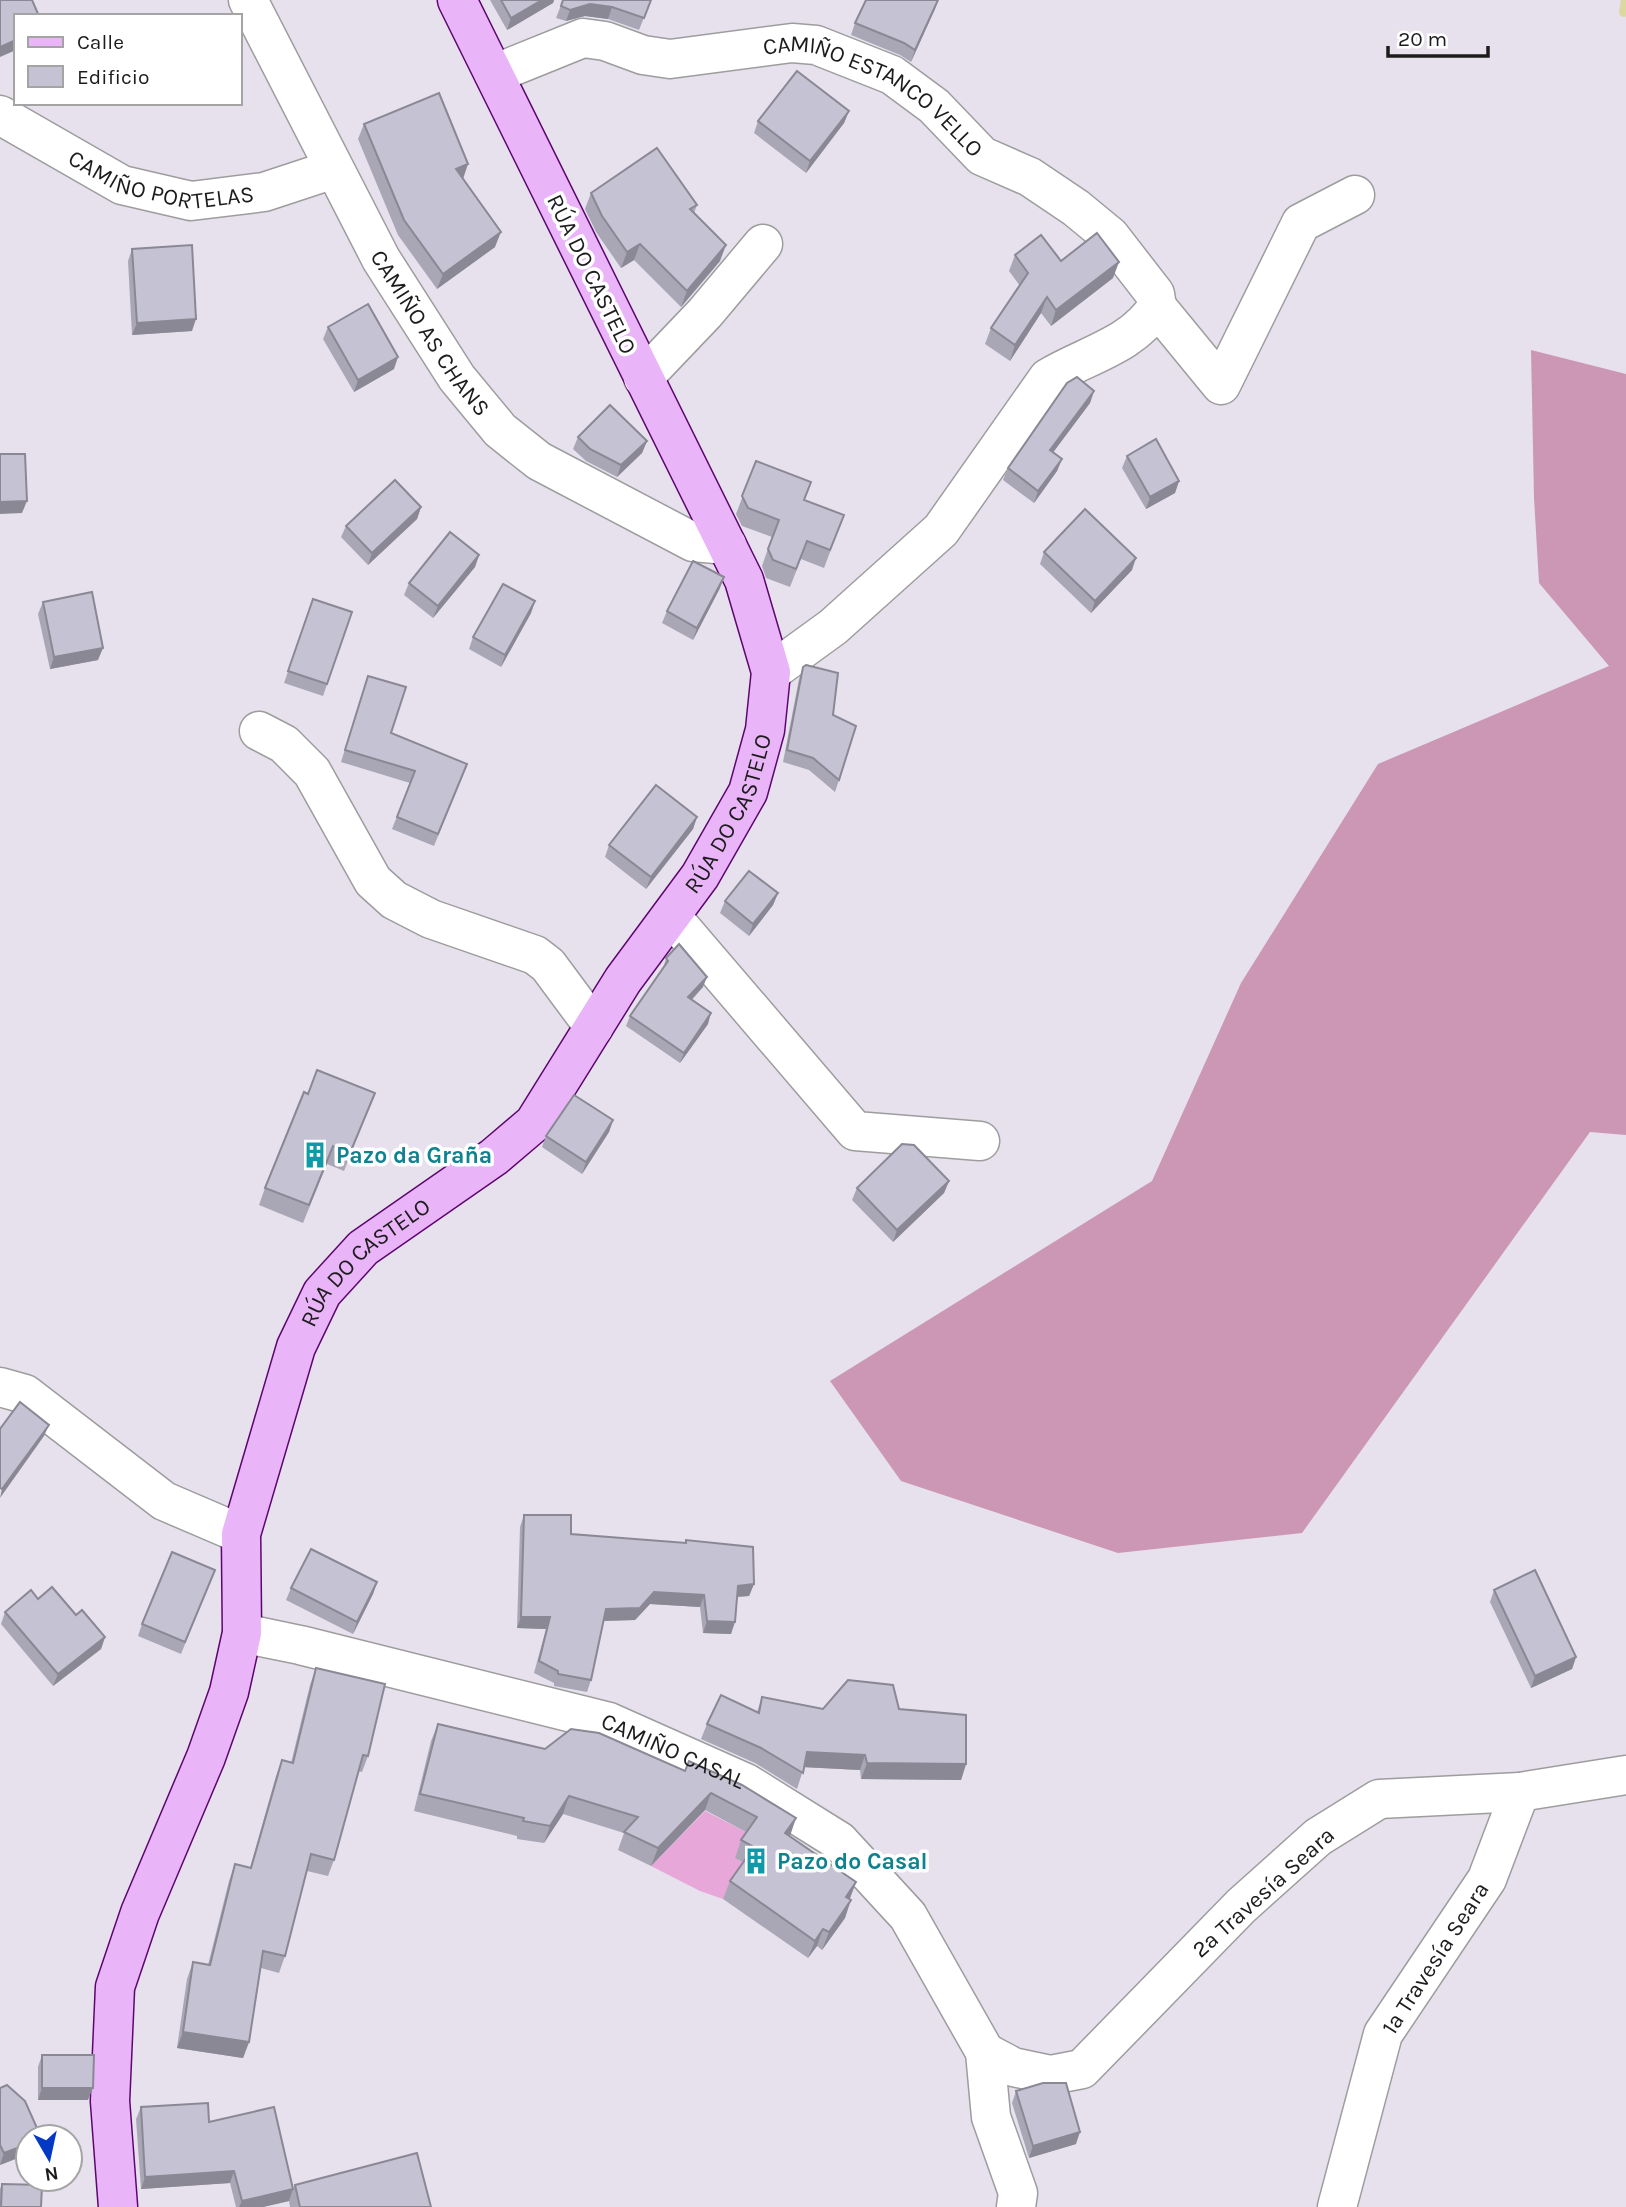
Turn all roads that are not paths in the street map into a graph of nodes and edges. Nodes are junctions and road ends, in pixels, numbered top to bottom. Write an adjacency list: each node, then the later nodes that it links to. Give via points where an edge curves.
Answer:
1 (248, 0): 5 (street, CAMIÑO AS CHANS)
2 (457, 0): 3 (street, RÚA DO CASTELO)
3 (494, 74): 8 (street, CAMIÑO ESTANCO VELLO, via 583,38 670,59 792,43 816,45 892,75 934,106 982,156 1030,177 1076,208 1110,236 1155,294); 9 (street, RÚA DO CASTELO)
4 (0, 116): 5 (street, CAMIÑO PORTELAS, via 122,186 191,201 264,191)
5 (334, 169): 10 (street, CAMIÑO AS CHANS, via 382,259 457,378 499,430 539,461 692,542)
6 (1355, 195): 8 (street, CAMIÑO ESTANCO VELLO, via 1301,223 1221,385)
7 (763, 244): 9 (street)
8 (1157, 307): 11 (street, via 1117,345 1048,378 941,530 833,627)
9 (643, 378): 10 (street, RÚA DO CASTELO)
10 (727, 545): 11 (street, RÚA DO CASTELO, via 744,580)
11 (771, 672): 13 (street, RÚA DO CASTELO, via 765,730 748,792 700,876)
12 (260, 731): 14 (street, via 284,744 312,772 373,881 394,900 431,919 535,955 548,965)
13 (671, 916): 14 (street, RÚA DO CASTELO); 15 (street, via 855,1131)
14 (594, 1027): 17 (street, RÚA DO CASTELO, via 534,1124 363,1248 322,1293 296,1347)
15 (980, 1141)
16 (0, 1387): 17 (street, via 25,1394 164,1501)
17 (241, 1534): 18 (street, RÚA DO CASTELO)
18 (242, 1633): 21 (street, CAMIÑO CASAL, via 609,1722 746,1783 839,1841 908,1916); 22 (street, RÚA DO CASTELO, via 211,1744 140,1913 115,1987 110,2101)
19 (1626, 1775): 20 (street, 2ª Travesía Seara)
20 (1520, 1792): 21 (street, 2ª Travesía Seara, via 1378,1799 1318,1837 1241,1906 1082,2069 1051,2075 1013,2067); 24 (street, 1ª Travesía Seara, via 1488,1879 1383,2034)
21 (985, 2052): 23 (street, via 991,2117 1018,2193)
22 (118, 2207)
23 (1016, 2207)
24 (1337, 2207)

